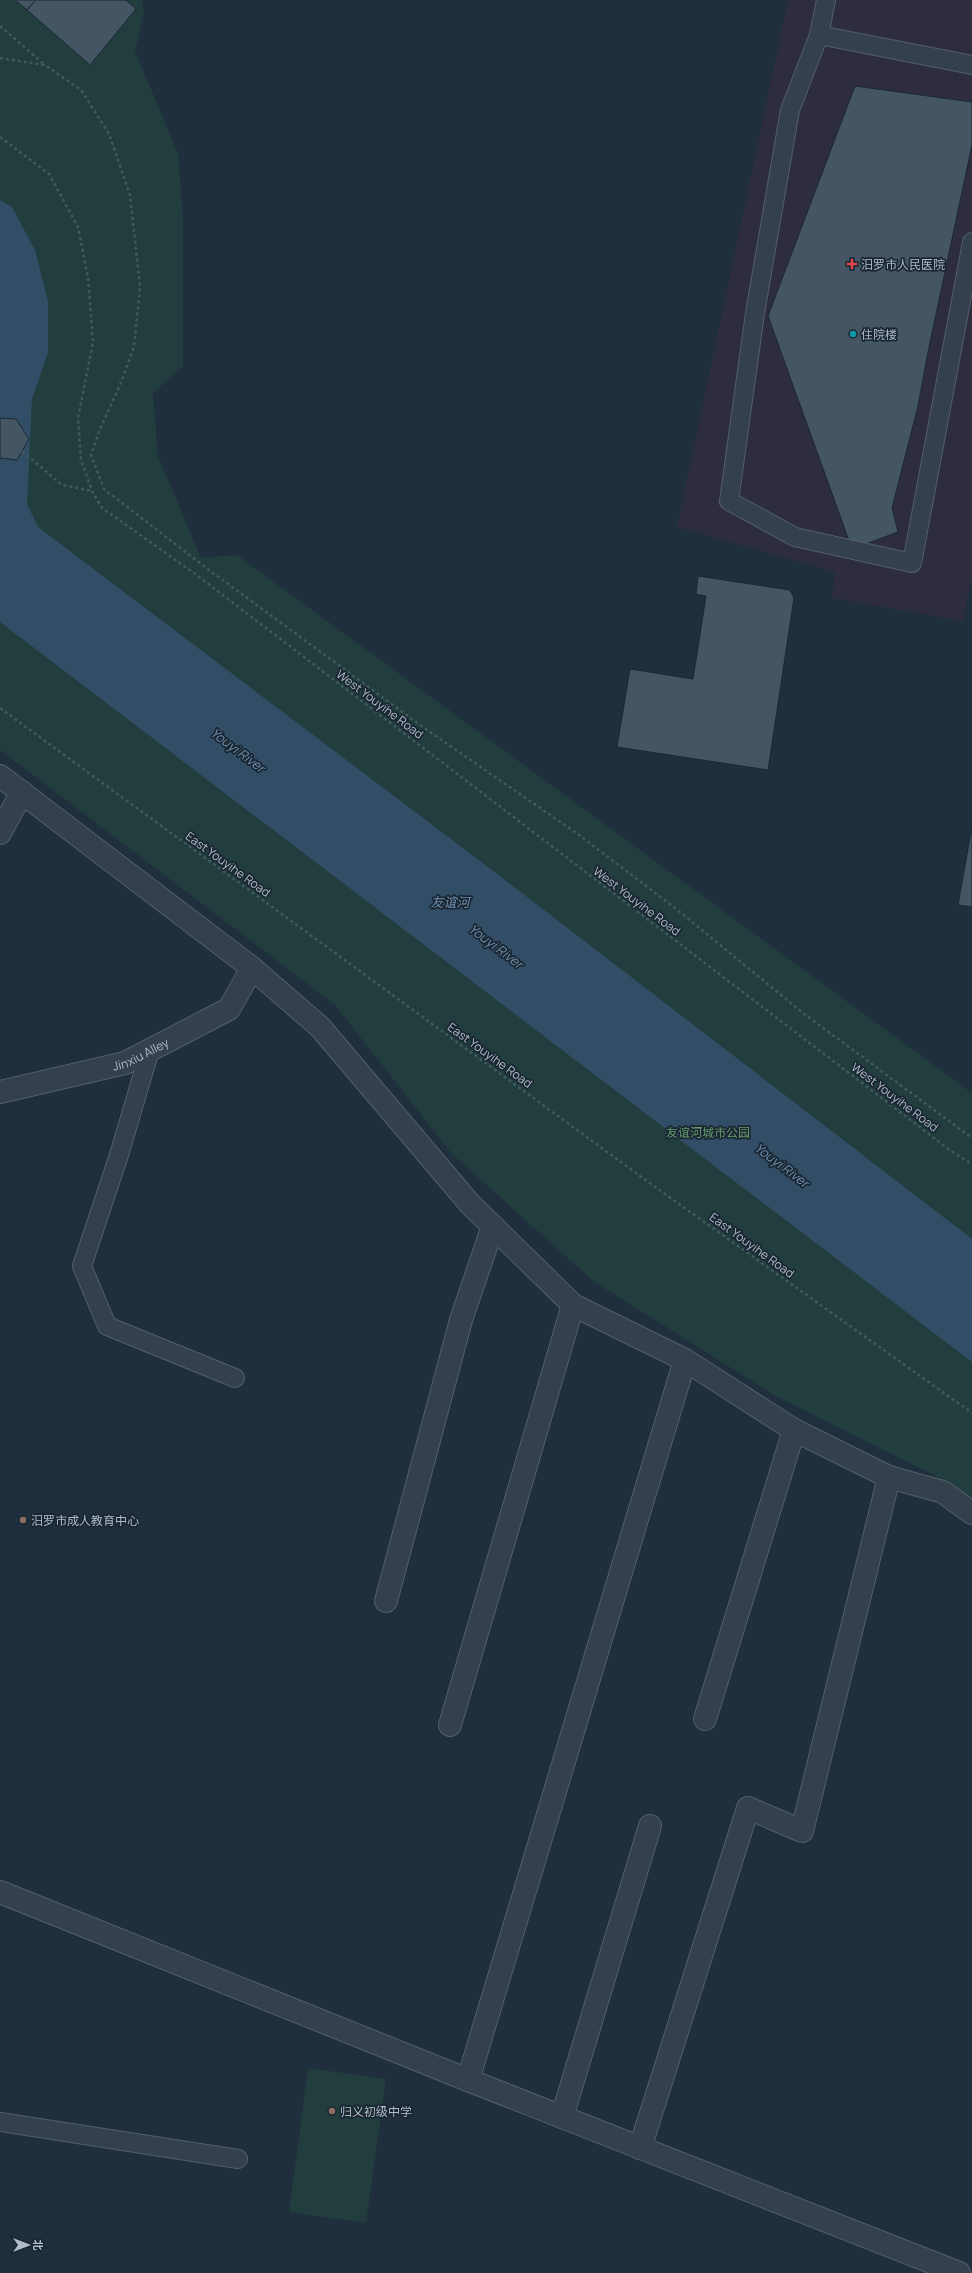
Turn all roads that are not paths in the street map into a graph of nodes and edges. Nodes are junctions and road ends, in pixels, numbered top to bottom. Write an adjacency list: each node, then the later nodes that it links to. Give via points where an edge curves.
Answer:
1 (826, 0): 2 (lane)
2 (819, 35): 3 (lane); 4 (lane, via 790,110 755,313 729,501 795,537 912,563)
3 (972, 65)
4 (972, 242)
5 (0, 776): 6 (street)
6 (22, 792): 7 (street); 8 (street)
7 (0, 833)
8 (252, 968): 9 (street, Jinxiu Alley, via 229,1009); 11 (street, via 320,1027 470,1204)
9 (150, 1050): 10 (street, Jinxiu Alley, via 125,1063); 14 (lane, via 82,1266 107,1326)
10 (0, 1092)
11 (493, 1226): 12 (street); 18 (street, via 461,1320)
12 (573, 1305): 13 (street); 20 (street)
13 (685, 1360): 15 (street); 23 (street)
14 (235, 1378)
15 (794, 1430): 16 (street); 19 (street)
16 (889, 1477): 17 (street, via 943,1492); 26 (street, via 802,1831 748,1808)
17 (972, 1513)
18 (386, 1601)
19 (705, 1719)
20 (450, 1725)
21 (650, 1826): 24 (street)
22 (0, 1892): 23 (street)
23 (468, 2080): 24 (street)
24 (562, 2117): 26 (street)
25 (0, 2122): 27 (lane)
26 (640, 2148): 28 (street)
27 (238, 2159)
28 (959, 2273)

